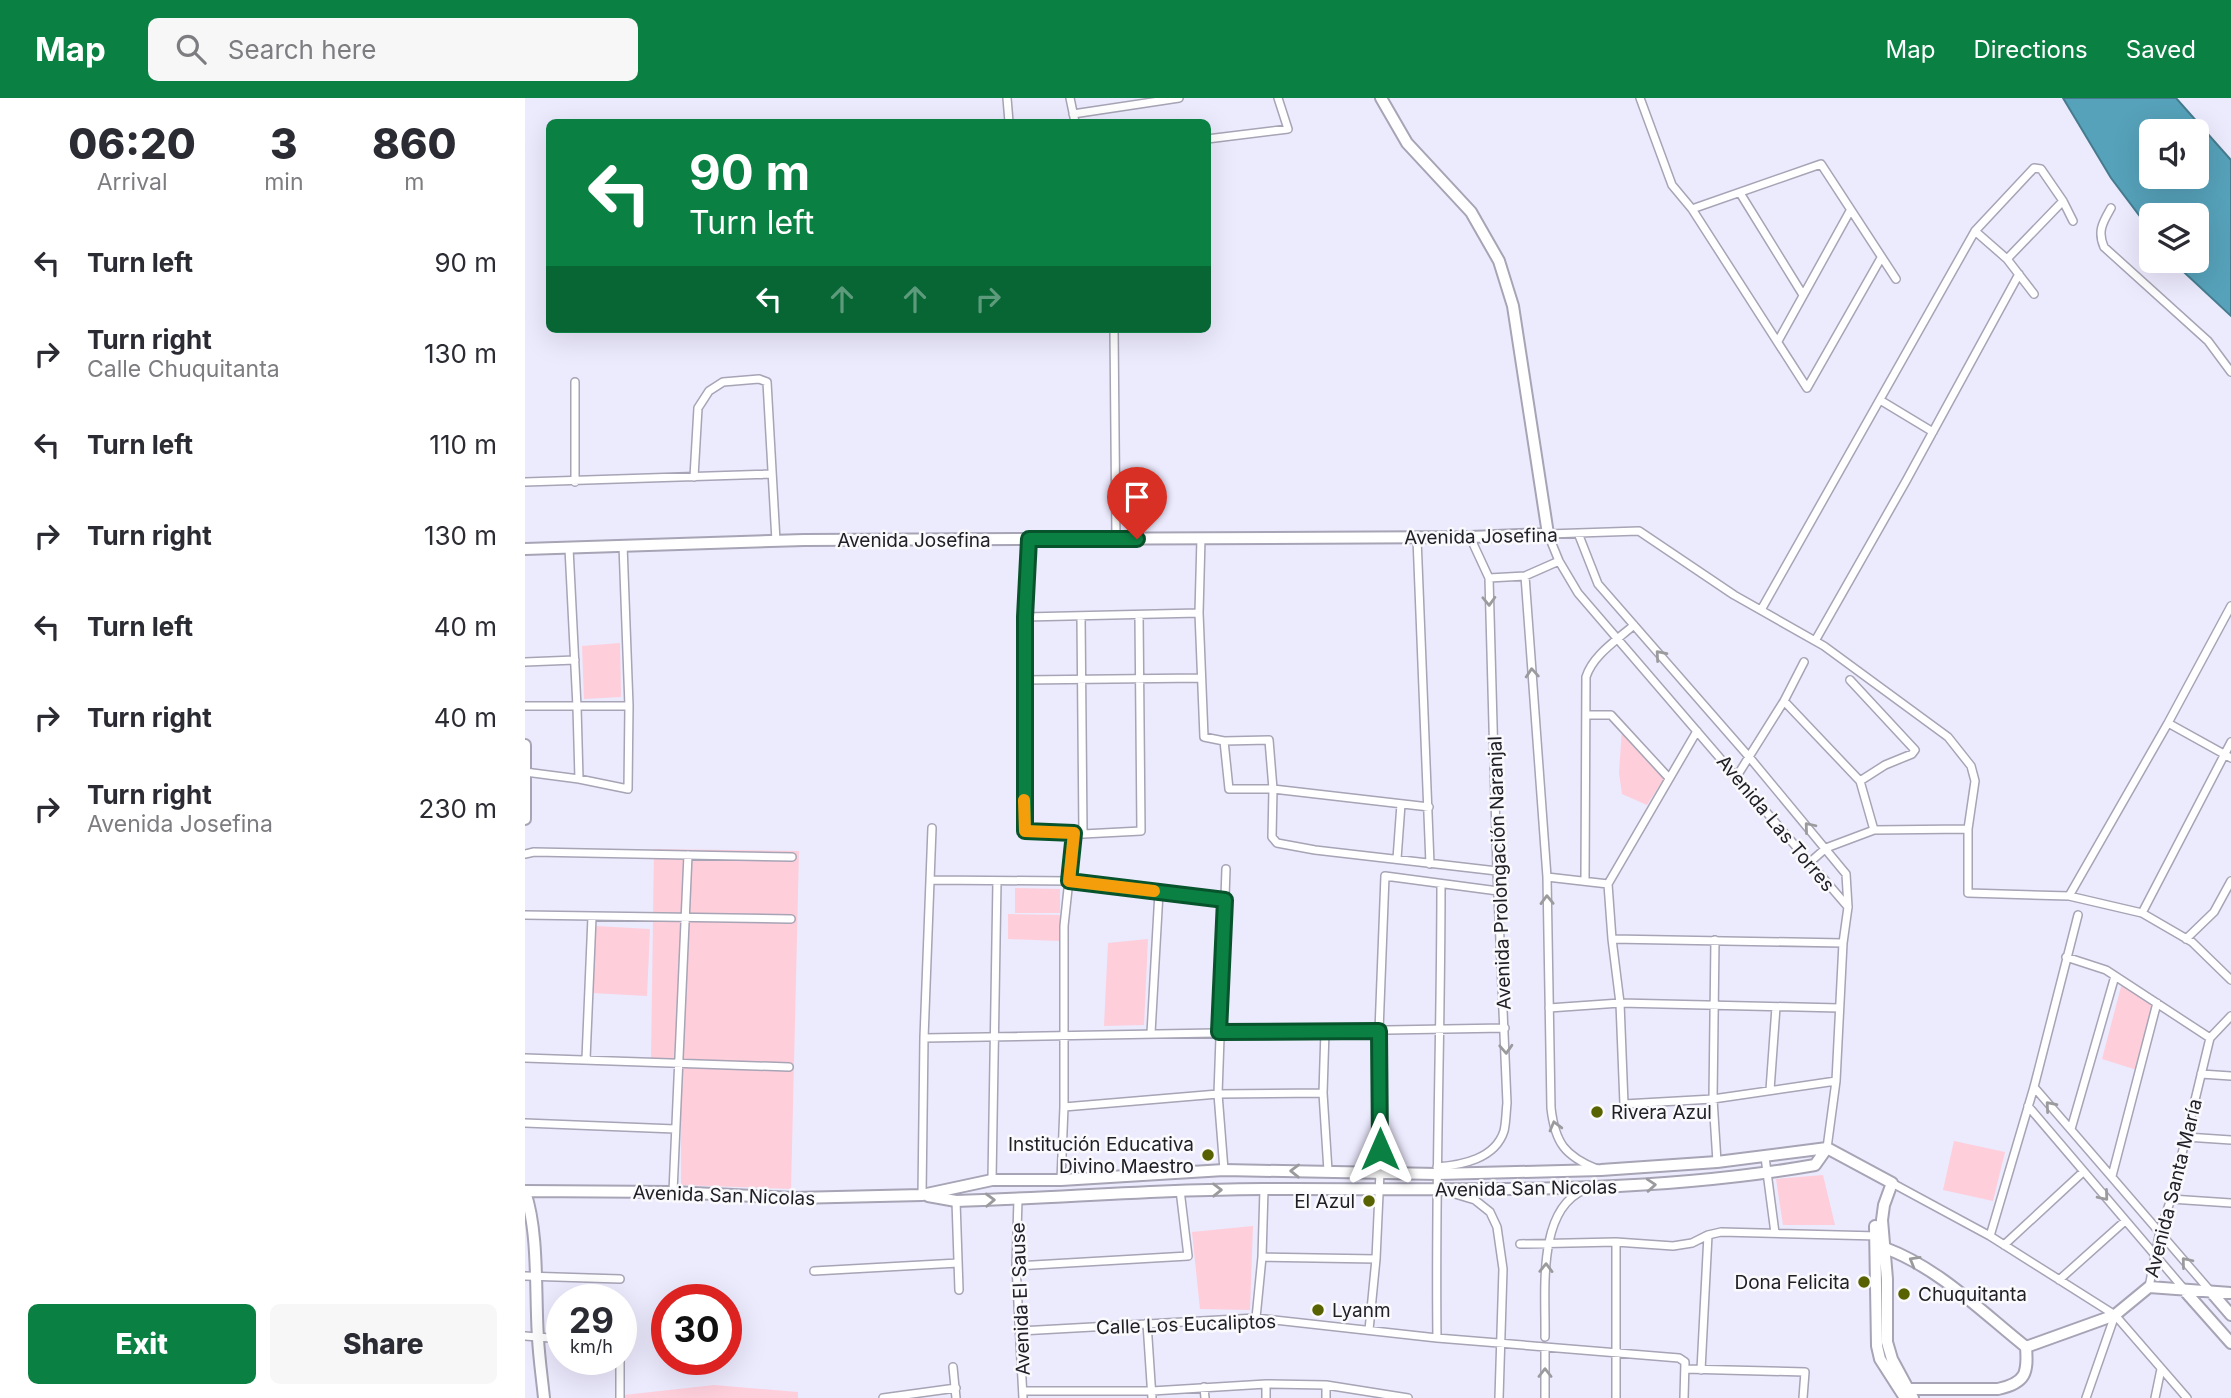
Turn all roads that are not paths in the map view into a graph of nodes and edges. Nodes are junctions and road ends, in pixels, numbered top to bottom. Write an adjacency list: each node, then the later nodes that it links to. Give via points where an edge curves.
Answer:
1 (1007, 98): 8 (street)
2 (1070, 98): 7 (street)
3 (1179, 98): 7 (street)
4 (1278, 98): 9 (street, via 1289,129)
5 (1381, 98): 34 (street, via 1407,143 1471,212 1507,283)
6 (1640, 98): 13 (street, via 1672,185)
7 (1074, 118)
8 (1009, 119)
9 (1211, 139)
10 (1740, 192): 13 (street); 14 (street, via 1821,164); 22 (street)
11 (2063, 201): 15 (street); 16 (street, via 2041,169 2033,168); 18 (street)
12 (2111, 208): 25 (street, via 2100,234 2104,247 2208,341)
13 (1692, 209): 24 (street)
14 (1850, 211): 17 (street); 22 (street)
15 (2073, 221)
16 (1975, 231): 18 (street); 27 (street)
17 (1881, 258): 20 (street); 24 (street, via 1807,388)
18 (2007, 259): 19 (street)
19 (2019, 274): 21 (street); 28 (street)
20 (1896, 279)
21 (2034, 294)
22 (1803, 295): 24 (street)
23 (1114, 333): 39 (street)
24 (1778, 341)
25 (2231, 372)
26 (575, 382): 32 (street)
27 (1880, 400): 28 (street); 48 (street)
28 (1933, 432): 55 (street)
29 (772, 474): 30 (street); 30 (street, via 767,382 759,379 723,382 702,400); 40 (street)
30 (694, 477): 32 (street)
31 (525, 482): 32 (street)
32 (575, 482)
33 (1578, 533): 34 (street, Avenida Josefina); 48 (street, Avenida Josefina, via 1639,531); 53 (street, Avenida Las Torres, via 1598,584)
34 (1548, 534): 35 (street, Avenida Josefina); 44 (street, Avenida Las Torres)
35 (1470, 537): 37 (street, Avenida Josefina); 46 (street, Avenida Prolongación Naranjal)
36 (1201, 538): 37 (street, Avenida Josefina); 39 (street, Avenida Josefina); 49 (street)
37 (1417, 538): 83 (street)
38 (1029, 539): 39 (street, Avenida Josefina); 40 (street, Avenida Josefina); 51 (street)
39 (1116, 539)
40 (776, 541): 41 (street, Avenida Josefina)
41 (623, 545): 42 (street, Avenida Josefina); 66 (street)
42 (569, 548): 43 (street, Avenida Josefina); 56 (street)
43 (525, 549)
44 (1559, 561): 45 (street); 54 (street, Avenida Las Torres, via 1578,593)
45 (1525, 576): 46 (street); 98 (street, one-way to 45)
46 (1489, 578): 97 (street, Avenida Prolongación Naranjal, one-way to 97)
47 (2231, 606): 69 (street)
48 (1761, 610): 55 (street)
49 (1199, 613): 50 (street); 59 (street)
50 (1139, 616): 52 (street); 62 (street)
51 (1025, 617): 52 (street); 60 (street)
52 (1081, 617): 61 (street)
53 (1634, 625): 54 (street); 75 (street, Avenida Las Torres, one-way to 53)
54 (1618, 639): 68 (street, via 1590,666); 70 (street, Avenida Las Torres)
55 (1815, 641): 86 (street, via 1957,746 1975,781)
56 (575, 660): 57 (street); 67 (street)
57 (525, 662)
58 (1804, 662): 64 (street)
59 (1201, 678): 62 (street); 71 (street, via 1202,735)
60 (1024, 680): 61 (street); 88 (street, via 1025,831)
61 (1081, 680): 62 (street); 88 (street)
62 (1140, 680): 88 (street, via 1141,831)
63 (1850, 680): 80 (street, via 1915,750)
64 (1784, 701): 75 (street); 80 (street)
65 (525, 706): 67 (street)
66 (629, 706): 67 (street); 79 (street, via 628,789)
67 (577, 707): 79 (street)
68 (1586, 715): 78 (street, via 1611,715); 102 (street)
69 (2168, 723): 74 (street); 108 (street)
70 (1697, 731): 77 (street, Avenida Las Torres); 78 (street)
71 (1224, 741): 81 (street, via 1229,789); 81 (street, via 1269,740)
72 (2231, 742): 74 (street)
73 (525, 745): 76 (street)
74 (2228, 756): 111 (street)
75 (1750, 758): 77 (street); 89 (street, Avenida Las Torres, one-way to 75)
76 (525, 772): 79 (street); 84 (street)
77 (1737, 776): 94 (street, Avenida Las Torres)
78 (1669, 778): 105 (street)
79 (579, 779)
80 (1860, 780): 87 (street)
81 (1273, 789): 82 (street); 93 (street, via 1272,837 1277,843)
82 (1401, 804): 83 (street); 93 (street)
83 (1429, 807): 95 (street)
84 (525, 819)
85 (932, 828): 99 (street)
86 (1968, 829): 87 (street); 108 (street, via 1968,893)
87 (1874, 830): 89 (street)
88 (1079, 833): 101 (street)
89 (1826, 848): 94 (street); 110 (street, Avenida Las Torres, via 1846,874)
90 (525, 854): 91 (street)
91 (688, 855): 92 (street); 115 (street)
92 (792, 857)
93 (1397, 859): 95 (street)
94 (1809, 863): 110 (street, Avenida Las Torres)
95 (1430, 864): 97 (street)
96 (1226, 869): 109 (street)
97 (1497, 871): 106 (street, Avenida Prolongación Naranjal)
98 (1547, 877): 102 (street); 128 (street, one-way to 98)
99 (930, 880): 100 (street); 139 (street)
100 (997, 881): 101 (street); 138 (street)
101 (1069, 881): 107 (street); 137 (street)
102 (1585, 881): 105 (street)
103 (2231, 881): 118 (street, via 2214,912)
104 (1441, 884): 106 (street); 132 (street); 134 (street, via 1385,876)
105 (1608, 884): 117 (street)
106 (1499, 891): 131 (street, Avenida Prolongación Naranjal)
107 (1159, 892): 109 (street); 136 (street)
108 (2069, 896): 111 (street)
109 (1225, 900): 135 (street)
110 (1848, 907): 120 (street)
111 (2142, 913): 118 (street)
112 (525, 915): 114 (street)
113 (2078, 915): 121 (street)
114 (592, 917): 115 (street); 142 (street)
115 (685, 918): 116 (street); 143 (street)
116 (791, 919)
117 (1612, 939): 119 (street); 124 (street)
118 (2186, 939): 123 (street)
119 (1715, 940): 120 (street); 126 (street)
120 (1843, 943): 129 (street)
121 (2066, 957): 122 (street); 148 (street)
122 (2115, 976): 125 (street); 157 (street)
123 (2231, 980)
124 (1620, 1003): 126 (street); 128 (street); 152 (street, via 1624,1104)
125 (2157, 1003): 140 (street); 170 (street)
126 (1715, 1006): 127 (street); 152 (street)
127 (1776, 1007): 129 (street); 149 (street)
128 (1549, 1008): 165 (street, one-way to 128, via 1565,1150 1553,1130)
129 (1839, 1008): 147 (street)
130 (2231, 1016): 140 (street, Avenida Santa María)
131 (1505, 1028): 132 (street); 164 (street, Avenida Prolongación Naranjal, one-way to 164, via 1503,1133 1483,1156)
132 (1441, 1029): 134 (street); 164 (street)
133 (1325, 1031): 134 (street); 135 (street); 150 (street)
134 (1379, 1031): 167 (street)
135 (1219, 1032): 136 (street); 151 (street)
136 (1151, 1033): 137 (street)
137 (1063, 1035): 138 (street); 153 (street)
138 (995, 1036): 139 (street); 171 (street)
139 (924, 1038): 181 (street)
140 (2210, 1038): 145 (street, Avenida Santa María)
141 (525, 1058): 142 (street)
142 (586, 1059): 143 (street)
143 (678, 1063): 144 (street); 156 (street)
144 (789, 1067)
145 (2201, 1074): 146 (street); 158 (street, Avenida Santa María)
146 (2231, 1076)
147 (1836, 1081): 149 (street); 160 (street)
148 (2034, 1087): 154 (street); 157 (street, one-way to 148)
149 (1770, 1090): 152 (street)
150 (1324, 1093): 151 (street); 166 (street)
151 (1219, 1094): 153 (street); 163 (street)
152 (1713, 1099): 162 (street)
153 (1064, 1107): 172 (street)
154 (2028, 1107): 168 (street); 191 (street)
155 (525, 1123): 156 (street)
156 (675, 1129): 179 (street)
157 (2071, 1129): 170 (street)
158 (2186, 1137): 159 (street); 183 (street, Avenida Santa María)
159 (2231, 1140)
160 (1827, 1148): 161 (street, Avenida San Nicolas); 169 (street, Avenida San Nicolas, via 1815,1165); 173 (street)
161 (1765, 1157): 162 (street, Avenida San Nicolas); 169 (street)
162 (1717, 1162): 165 (street, Avenida San Nicolas)
163 (1224, 1170): 166 (street, Avenida San Nicolas, one-way to 163); 172 (street, Avenida San Nicolas)
164 (1437, 1170): 165 (street, Avenida San Nicolas); 167 (street, Avenida San Nicolas); 180 (street)
165 (1601, 1170)
166 (1328, 1171): 167 (street, Avenida San Nicolas)
167 (1380, 1172): 176 (street)
168 (2083, 1172): 186 (street, one-way to 186); 195 (street)
169 (1767, 1173): 174 (street, Avenida San Nicolas, one-way to 169); 188 (street)
170 (2112, 1176): 187 (street)
171 (992, 1180): 172 (street, Avenida San Nicolas); 181 (street, Avenida San Nicolas)
172 (1061, 1180)
173 (1888, 1181): 190 (street); 191 (street)
174 (1595, 1186): 180 (street, Avenida San Nicolas); 193 (street, via 1577,1192 1564,1206)
175 (1264, 1189): 176 (street, Avenida San Nicolas); 177 (street, Avenida San Nicolas, one-way to 175); 198 (street)
176 (1379, 1189): 180 (street, Avenida San Nicolas); 199 (street)
177 (1180, 1190): 182 (street, Avenida San Nicolas); 201 (street, via 1188,1256)
178 (525, 1191): 179 (street, Avenida San Nicolas); 203 (street, via 530,1210)
179 (673, 1192): 181 (street, Avenida San Nicolas, via 794,1198)
180 (1436, 1192): 219 (street); 222 (street, via 1475,1200 1490,1212 1497,1227 1503,1269)
181 (922, 1195): 184 (street, Avenida San Nicolas)
182 (1018, 1199): 184 (street, Avenida San Nicolas, one-way to 182); 201 (street, Avenida El Sause)
183 (2171, 1199): 185 (street); 187 (street, Avenida Santa María)
184 (956, 1201): 200 (street)
185 (2231, 1203)
186 (2126, 1221): 197 (street); 205 (street)
187 (2160, 1231): 197 (street, Avenida Santa María); 209 (street, one-way to 187)
188 (1775, 1233): 189 (street); 190 (street)
189 (1708, 1235): 192 (street, via 1673,1247); 230 (street)
190 (1879, 1236): 196 (street); 239 (street, via 1877,1346 1880,1359)
191 (1990, 1236): 195 (street)
192 (1616, 1242): 193 (street); 226 (street)
193 (1547, 1243): 194 (street); 218 (street, one-way to 193)
194 (1520, 1244)
195 (2004, 1245): 205 (street)
196 (1885, 1248): 225 (street, one-way to 196, via 1932,1272); 239 (street, via 1887,1342)
197 (2155, 1256): 206 (street, Avenida Santa María); 208 (street)
198 (1262, 1257): 199 (street); 213 (street)
199 (1376, 1259): 215 (street)
200 (958, 1264): 202 (street); 207 (street)
201 (1016, 1266): 216 (street, Avenida El Sause)
202 (814, 1270)
203 (530, 1276): 204 (street); 220 (street)
204 (620, 1279)
205 (2059, 1280): 211 (street)
206 (2149, 1287): 208 (street, Avenida Santa María); 211 (street)
207 (959, 1290)
208 (2184, 1290): 209 (street, Avenida Santa María); 223 (street)
209 (2212, 1293): 210 (street, Avenida Santa María); 212 (street)
210 (2231, 1293)
211 (2115, 1315): 225 (street); 229 (street); 253 (street)
212 (2231, 1315)
213 (1256, 1318): 214 (street, Calle Los Eucaliptos); 215 (street, Calle Los Eucaliptos)
214 (1147, 1323): 216 (street, Calle Los Eucaliptos); 237 (street)
215 (1369, 1330): 219 (street, Calle Los Eucaliptos)
216 (1020, 1331): 238 (street, Avenida El Sause)
217 (525, 1336): 220 (street)
218 (1545, 1337)
219 (1437, 1338): 222 (street, Calle Los Eucaliptos)
220 (538, 1339): 221 (street); 240 (street)
221 (546, 1339)
222 (1500, 1343): 224 (street, Calle Los Eucaliptos); 248 (street)
223 (2231, 1343)
224 (1545, 1347): 226 (street, Calle Los Eucaliptos); 249 (street, one-way to 224)
225 (2026, 1347): 239 (street, via 2028,1367 2011,1387)
226 (1617, 1351): 228 (street, Calle Los Eucaliptos, via 1679,1358); 250 (street)
227 (953, 1367): 235 (street)
228 (1685, 1369): 230 (street); 251 (street)
229 (2161, 1369): 254 (street); 255 (street)
230 (1702, 1370): 252 (street, via 1805,1372)
231 (620, 1375): 241 (street)
232 (1266, 1384): 233 (street); 234 (street); 245 (street)
233 (1326, 1385): 246 (street); 247 (street)
234 (1205, 1387): 237 (street); 244 (street)
235 (956, 1388): 242 (street); 243 (street)
236 (1082, 1394): 237 (street); 238 (street)
237 (1152, 1394)
238 (1023, 1395)
239 (1909, 1395)
240 (544, 1398)
241 (620, 1398)
242 (883, 1398)
243 (956, 1398)
244 (1205, 1398)
245 (1266, 1398)
246 (1326, 1398)
247 (1408, 1398)
248 (1499, 1398)
249 (1545, 1398)
250 (1616, 1398)
251 (1684, 1398)
252 (1803, 1398)
253 (2086, 1398)
254 (2155, 1398)
255 (2187, 1398)

